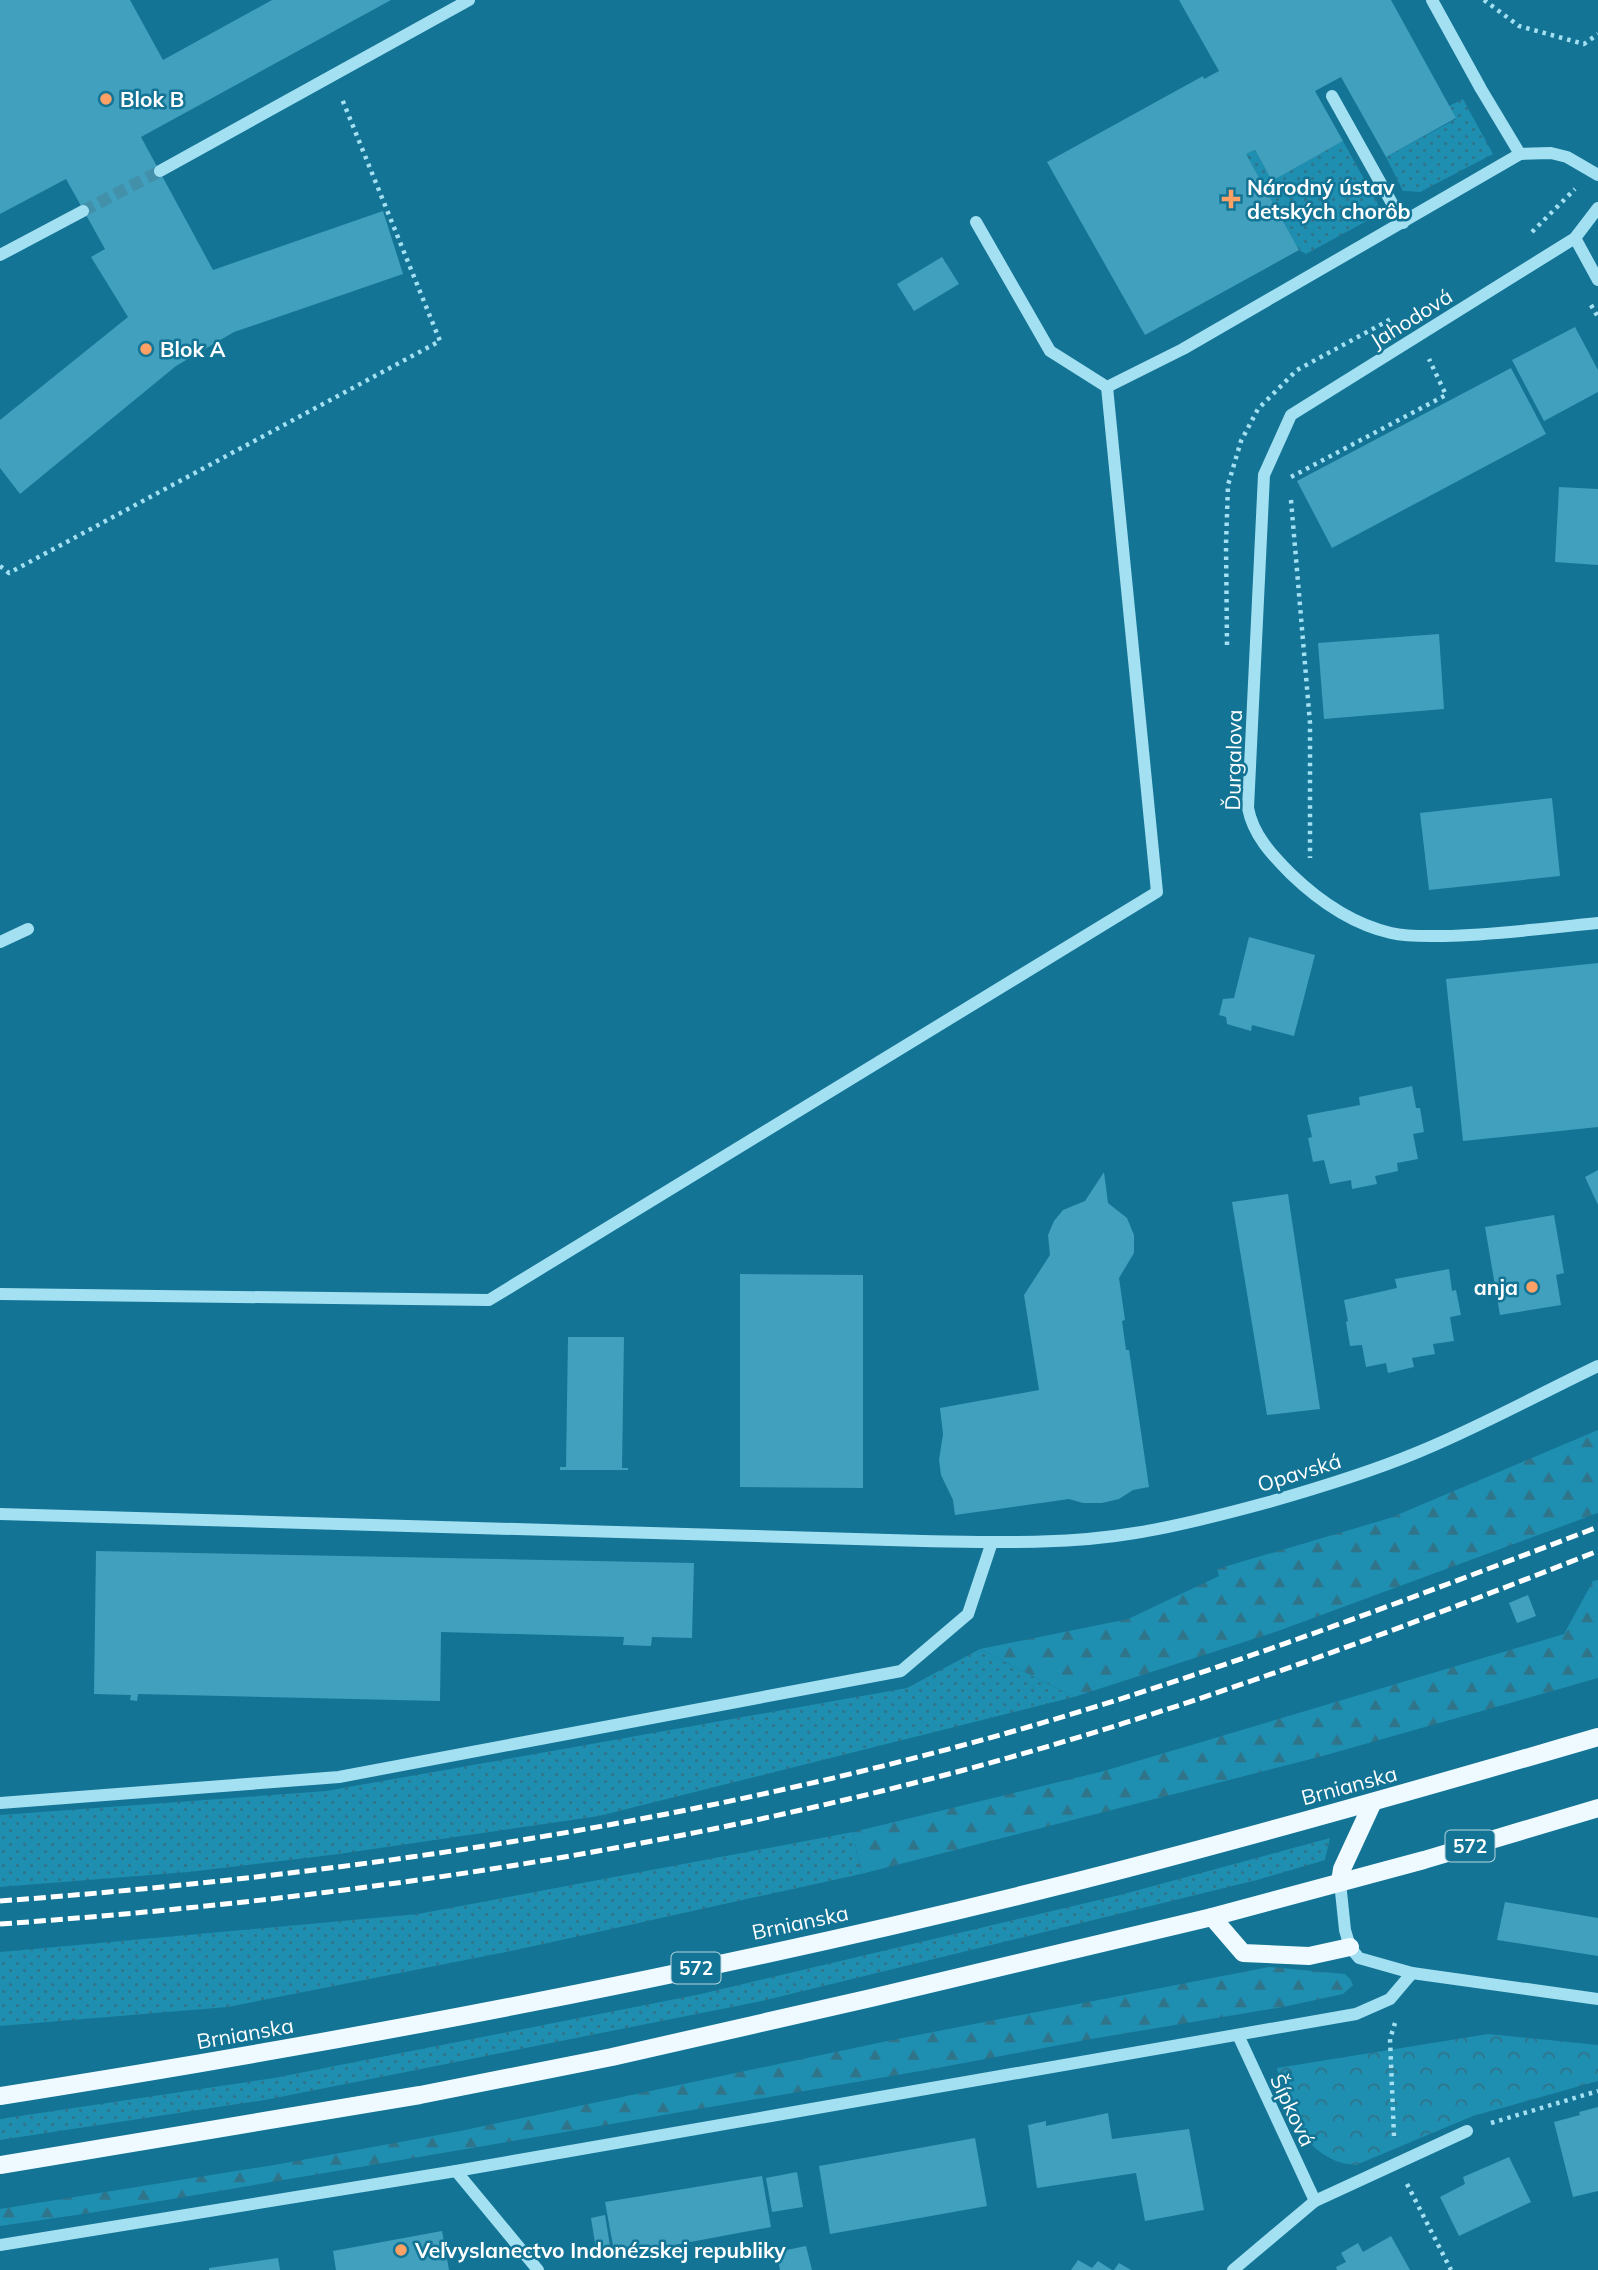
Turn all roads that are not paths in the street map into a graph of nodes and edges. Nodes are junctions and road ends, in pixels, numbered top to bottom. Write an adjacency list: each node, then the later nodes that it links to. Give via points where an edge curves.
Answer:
1 (468, 0): 5 (street)
2 (1432, 0): 4 (street)
3 (1332, 96): 10 (street)
4 (1520, 154): 6 (street, via 1567,157); 10 (street)
5 (160, 171)
6 (1595, 173)
7 (1598, 208): 11 (street, Jahodová)
8 (83, 211): 12 (street)
9 (976, 222): 14 (street, via 1050,351)
10 (1403, 223): 14 (street, via 1183,349)
11 (1575, 238): 13 (street); 15 (street, Jahodová, via 1291,415)
12 (0, 255)
13 (1598, 280)
14 (1107, 387): 19 (street, via 1157,892 489,1300)
15 (1264, 475): 16 (street, Ďurgalova, via 1248,808 1253,827 1270,852 1321,900 1353,919 1394,934 1470,936)
16 (1598, 923)
17 (28, 929): 18 (street)
18 (0, 942)
19 (0, 1294)
20 (1598, 1366): 22 (street, Opavská, via 1416,1453 1297,1494 1133,1534)
21 (0, 1514): 22 (street, Opavská)
22 (992, 1542): 25 (street, via 968,1614 901,1671 340,1777)
23 (1598, 1737): 24 (main road, Brnianska / 572)
24 (1373, 1802): 27 (main road); 33 (main road, Brnianska / 572, via 1067,1883 617,1985 227,2060)
25 (0, 1803)
26 (1598, 1808): 27 (main road, 572)
27 (1340, 1882): 28 (main road, 572); 29 (street)
28 (1212, 1917): 29 (main road, via 1243,1953 1309,1956); 35 (main road, 572, via 612,2057 406,2097)
29 (1350, 1947): 30 (street, via 1360,1958)
30 (1412, 1973): 31 (street); 32 (street, via 1390,1999 1356,2014)
31 (1598, 1999)
32 (1238, 2035): 36 (street); 37 (street, Šípková)
33 (0, 2096)
34 (1467, 2131): 37 (street)
35 (0, 2165)
36 (456, 2171): 38 (street); 39 (street)
37 (1315, 2201): 40 (street)
38 (0, 2245)
39 (538, 2270)
40 (1233, 2270)

